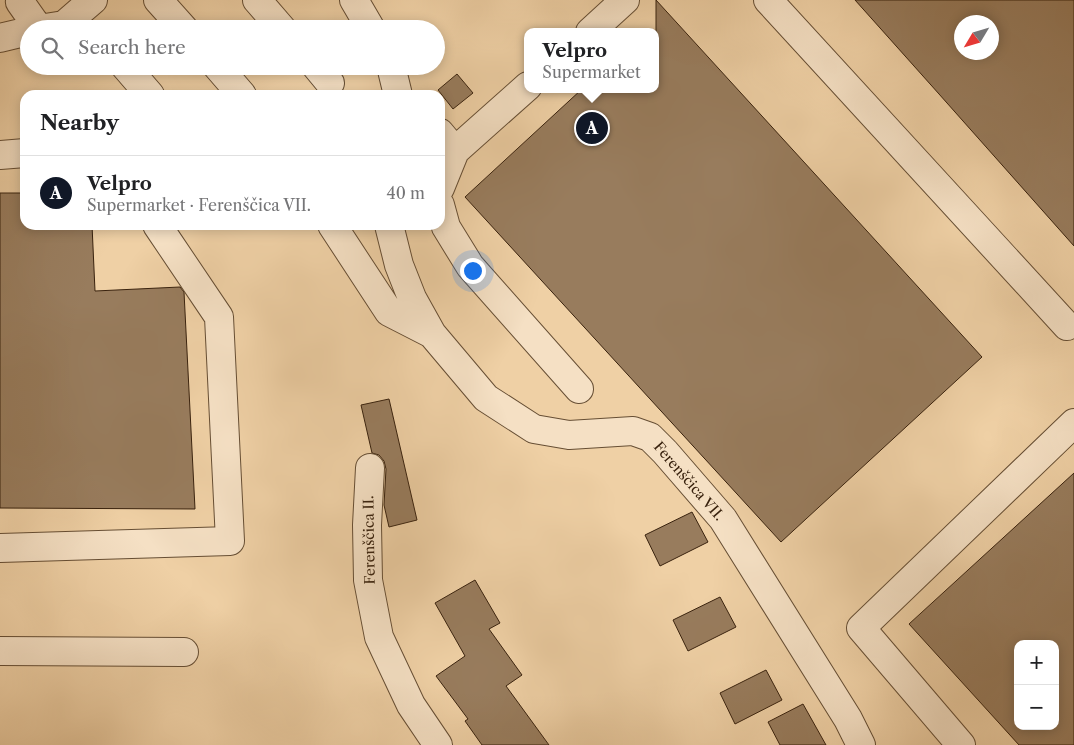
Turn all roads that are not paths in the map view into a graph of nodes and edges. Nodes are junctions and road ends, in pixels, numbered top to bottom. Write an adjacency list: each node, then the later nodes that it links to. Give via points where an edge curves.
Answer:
1 (21, 0): 8 (street)
2 (93, 0): 9 (street)
3 (158, 0): 10 (street)
4 (257, 0): 11 (street)
5 (354, 0): 12 (street)
6 (626, 0): 13 (street)
7 (768, 0): 31 (street)
8 (46, 20)
9 (67, 20)
10 (176, 20)
11 (274, 20)
12 (366, 20)
13 (594, 28)
14 (20, 33): 15 (street)
15 (0, 38)
16 (133, 75): 20 (street)
17 (225, 75): 21 (street)
18 (393, 75): 22 (street)
19 (524, 89): 23 (street)
20 (146, 90)
21 (238, 90)
22 (397, 90)
23 (447, 142): 26 (street)
24 (20, 153): 25 (street)
25 (0, 155)
26 (445, 155)
27 (445, 223): 33 (street, via 470,266)
28 (160, 230): 36 (street, via 219,317 230,541)
29 (335, 230): 32 (street, via 389,312)
30 (390, 230): 32 (street, Ferenščica VII., via 399,266)
31 (1067, 326)
32 (432, 334): 40 (street, Ferenščica VII., via 486,398 534,429 569,435 633,431 650,437 723,519)
33 (579, 389)
34 (1074, 423): 41 (street, via 861,628)
35 (370, 468): 39 (street, Ferenščica II., via 368,580 379,637 411,705)
36 (0, 548)
37 (0, 651): 38 (street)
38 (184, 652)
39 (438, 745)
40 (861, 745)
41 (961, 745)

